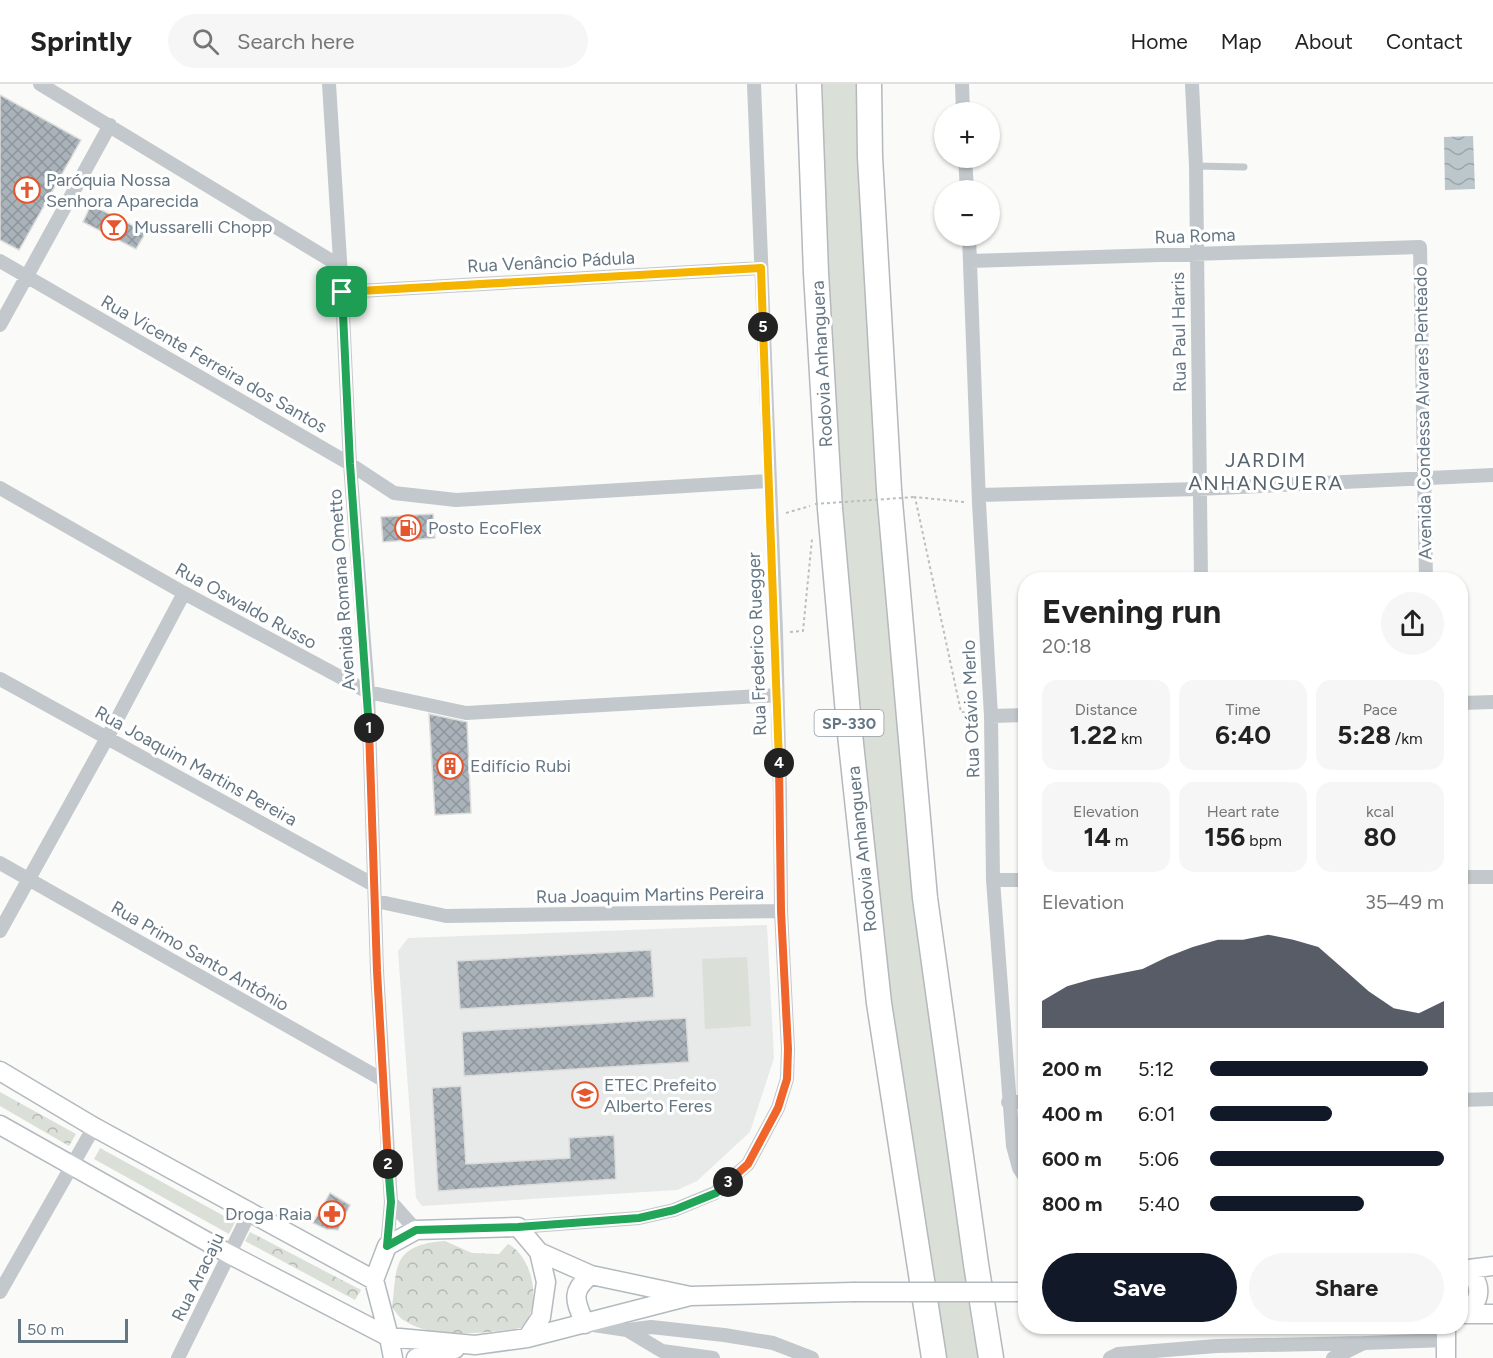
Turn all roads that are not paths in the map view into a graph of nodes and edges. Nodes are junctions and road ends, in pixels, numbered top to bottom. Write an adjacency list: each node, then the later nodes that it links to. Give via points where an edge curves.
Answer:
1 (40, 84): 9 (street)
2 (329, 84): 17 (street, Avenida Romana Ometto)
3 (754, 84): 18 (street, Rua Frederico Ruegger)
4 (809, 84): 92 (highway, Rodovia Anhanguera / SP-330, via 830,509 849,725 879,1003)
5 (870, 84): 93 (highway, SP-330, via 870,157 883,392 925,897)
6 (962, 84): 8 (street)
7 (1192, 84): 10 (street, Rua Paul Harris)
8 (963, 102)
9 (110, 125): 17 (street); 19 (street)
10 (1196, 166): 11 (lane); 14 (street, Rua Paul Harris)
11 (1244, 167)
12 (969, 246): 16 (street, Rua Otávio Merlo)
13 (1420, 247): 14 (street, Rua Roma); 24 (street, Avenida Condessa Alvares Penteado)
14 (1196, 254): 16 (street, Rua Roma); 27 (street, Rua Paul Harris)
15 (0, 261): 19 (street, Rua Vicente Ferreira dos Santos)
16 (970, 261): 28 (street, Rua Otávio Merlo)
17 (340, 266): 20 (street, Avenida Romana Ometto)
18 (761, 268): 20 (street, Rua Venâncio Pádula); 25 (street, Rua Frederico Ruegger)
19 (26, 275): 21 (street); 22 (street, Rua Vicente Ferreira dos Santos)
20 (342, 292): 22 (street, Avenida Romana Ometto)
21 (0, 325)
22 (350, 464): 25 (street, Rua Vicente Ferreira dos Santos, via 394,493 456,500); 33 (street, Avenida Romana Ometto)
23 (1493, 475): 24 (street)
24 (1424, 479): 27 (street); 30 (street, Avenida Condessa Alvares Penteado)
25 (768, 481): 34 (street, Rua Frederico Ruegger)
26 (0, 488): 31 (street, Rua Oswaldo Russo)
27 (1198, 489): 28 (street); 29 (street, Rua Paul Harris)
28 (979, 499): 38 (street, Rua Otávio Merlo)
29 (1200, 572)
30 (1426, 572)
31 (184, 593): 33 (street, Rua Oswaldo Russo); 39 (street)
32 (0, 679): 39 (street, Rua Joaquim Martins Pereira)
33 (368, 692): 34 (street, Rua Oswaldo Russo, via 466,713); 46 (street, Avenida Romana Ometto)
34 (776, 695): 48 (street, Rua Frederico Ruegger)
35 (1493, 702): 36 (street)
36 (1468, 703)
37 (1018, 715): 38 (street)
38 (991, 716): 44 (street, Rua Otávio Merlo)
39 (107, 738): 43 (street); 46 (street, Rua Joaquim Martins Pereira)
40 (0, 863): 43 (street, Rua Primo Santo Antônio)
41 (1468, 877): 42 (street)
42 (1493, 877)
43 (29, 880): 49 (street); 51 (street, Rua Primo Santo Antônio)
44 (993, 880): 45 (street); 54 (street, Rua Otávio Merlo)
45 (1018, 880)
46 (374, 885): 47 (street, Avenida Romana Ometto)
47 (376, 901): 48 (street, Rua Joaquim Martins Pereira, via 446,916); 51 (street, Avenida Romana Ometto)
48 (781, 911): 62 (street, Rua Frederico Ruegger, via 787,1079 778,1108 748,1164 716,1193 674,1210 639,1218)
49 (0, 931)
50 (0, 1071): 57 (street)
51 (383, 1080): 60 (street, Avenida Romana Ometto)
52 (1493, 1099): 53 (street)
53 (1468, 1100)
54 (1008, 1102): 55 (street); 58 (street, Rua Otávio Merlo)
55 (1018, 1102)
56 (0, 1125): 59 (street)
57 (94, 1127): 59 (street); 61 (street)
58 (1018, 1164)
59 (72, 1165): 66 (street); 72 (street)
60 (391, 1202): 63 (street); 64 (street, Avenida Romana Ometto)
61 (250, 1212): 66 (street, Rua Aracaju); 71 (street)
62 (518, 1227): 63 (street); 65 (street)
63 (416, 1230): 64 (street)
64 (387, 1246): 71 (street)
65 (539, 1252): 70 (street); 81 (street, via 546,1282 541,1317)
66 (229, 1254): 80 (street); 87 (street, Rua Aracaju)
67 (1493, 1266): 68 (street)
68 (1468, 1269)
69 (1468, 1273): 75 (street, via 1476,1281 1479,1295)
70 (591, 1275): 74 (street); 78 (street, via 576,1291)
71 (374, 1280): 80 (street)
72 (0, 1292)
73 (1018, 1293): 74 (street, bridge)
74 (690, 1296): 78 (street)
75 (1468, 1310)
76 (1468, 1314): 77 (street)
77 (1493, 1314)
78 (585, 1324): 79 (street); 81 (street)
79 (627, 1330): 86 (street); 91 (street, via 651,1327 724,1335 773,1343)
80 (389, 1337): 84 (street); 88 (street)
81 (527, 1338): 84 (street)
82 (1446, 1341): 83 (street)
83 (1364, 1343): 85 (street); 95 (street)
84 (475, 1345): 89 (street)
85 (1217, 1352): 94 (street, via 1118,1354)
86 (662, 1355): 90 (street)
87 (178, 1358)
88 (393, 1358)
89 (416, 1358)
90 (713, 1358)
91 (812, 1358)
92 (934, 1358)
93 (991, 1358)
94 (1110, 1358)
95 (1333, 1358)

